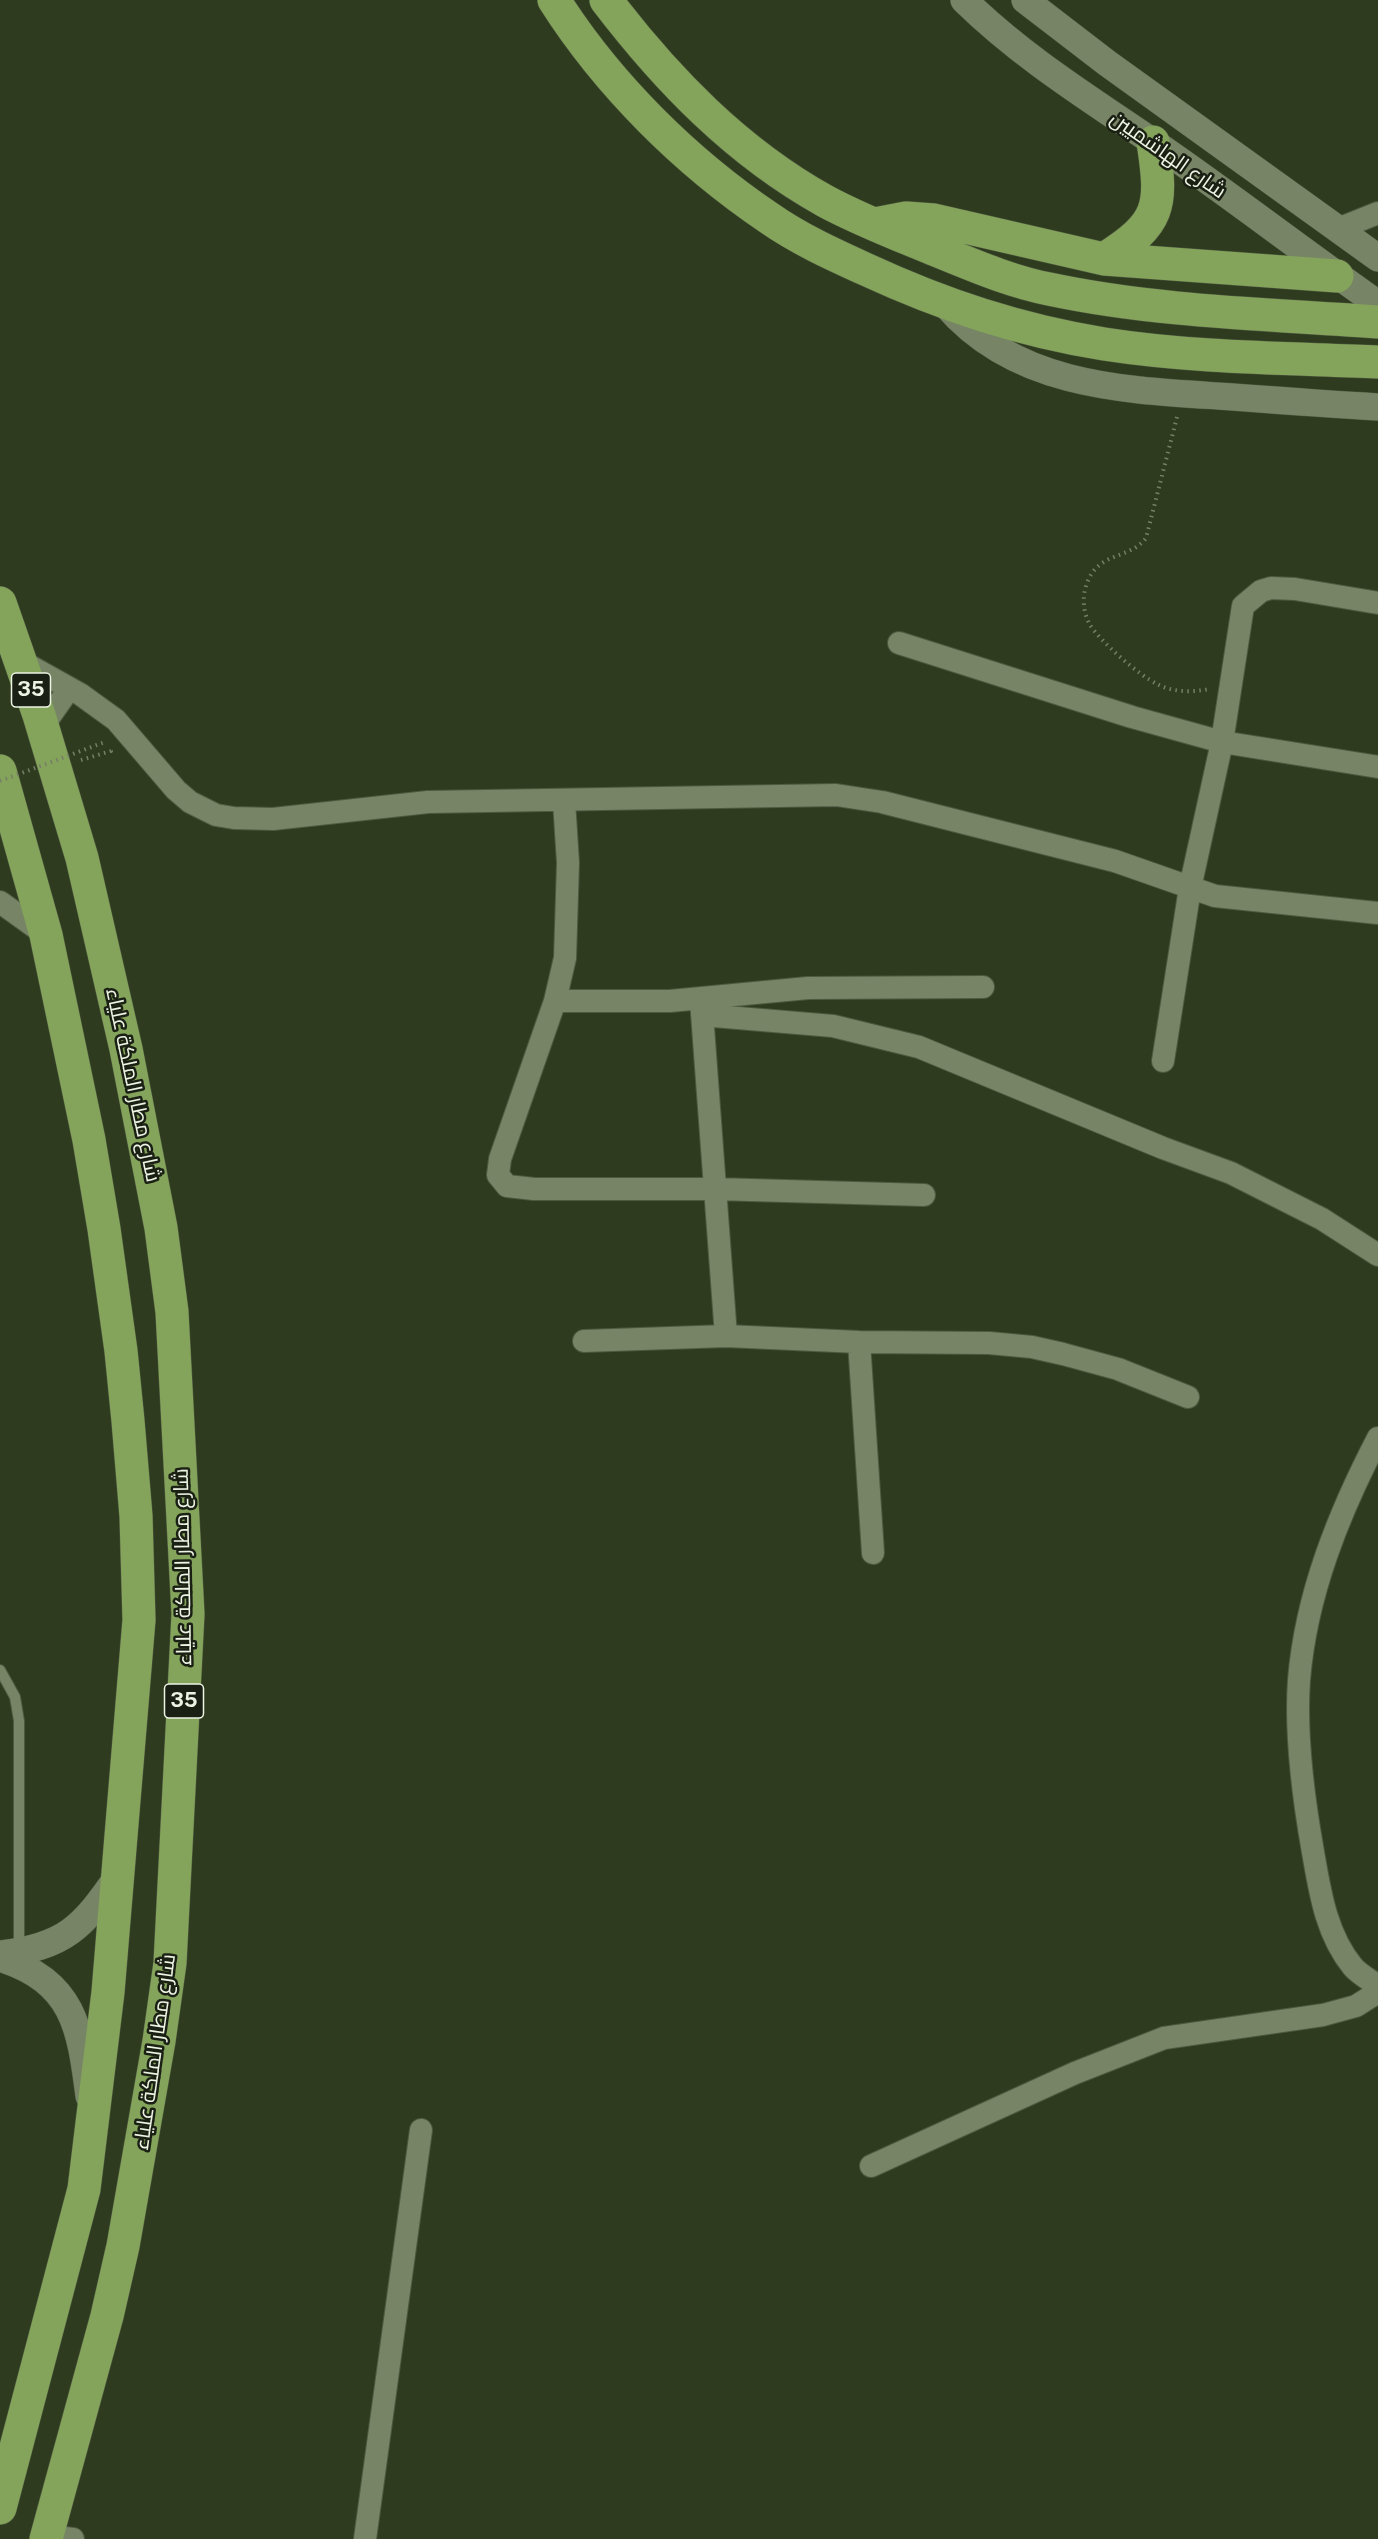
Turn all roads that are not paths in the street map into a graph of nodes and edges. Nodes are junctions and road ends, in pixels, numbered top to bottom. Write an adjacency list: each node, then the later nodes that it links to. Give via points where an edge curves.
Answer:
1 (554, 0): 15 (highway, via 642,111 768,218)
2 (606, 0): 7 (highway, via 637,40 704,112 784,175)
3 (964, 0): 5 (street, شارع الهاشميين, via 1042,67)
4 (1025, 0): 8 (street, شارع الهاشميين)
5 (1153, 142): 11 (highway, via 1159,188 1154,212 1140,234); 12 (street, شارع الهاشميين)
6 (1378, 213): 8 (street)
7 (874, 225): 11 (highway, via 906,219 934,220); 16 (highway, via 1010,279 1046,289 1151,305)
8 (1343, 232): 9 (street); 10 (street, شارع الهاشميين)
9 (1378, 243)
10 (1378, 258)
11 (1104, 259): 12 (highway)
12 (1337, 276): 13 (street); 14 (street, شارع الهاشميين)
13 (1378, 280)
14 (1378, 304)
15 (946, 305): 17 (highway, via 1029,329 1105,344 1180,352); 18 (street, via 989,344 1049,374 1125,390)
16 (1378, 322)
17 (1378, 362)
18 (1378, 407)
19 (0, 603): 22 (highway, شارع مطار الملكة علياء / 35)
20 (1378, 603): 25 (street, via 1295,589 1261,591 1251,597 1240,616)
21 (899, 643): 25 (street)
22 (21, 661): 23 (street); 24 (highway, شارع مطار الملكة علياء / 35)
23 (69, 689): 24 (street); 28 (street, via 116,720 176,790 216,815 273,819 418,803)
24 (42, 726): 57 (highway, شارع مطار الملكة علياء / 35, via 82,858 161,1228 172,1323 188,1614 170,1963 159,2041 123,2246)
25 (1222, 742): 26 (street); 30 (street)
26 (1378, 767)
27 (0, 771): 29 (highway, 35)
28 (564, 801): 30 (street, via 810,794 859,798 1115,861); 36 (street, via 568,863 565,958)
29 (30, 876): 31 (street, via 22,890); 34 (highway, 35)
30 (1190, 888): 33 (street, via 1215,896); 38 (street)
31 (0, 893)
32 (0, 902): 34 (street)
33 (1378, 913)
34 (46, 934): 49 (highway, 35, via 104,1228 122,1351 136,1516 139,1620)
35 (983, 987): 37 (street, via 808,988)
36 (555, 1001): 37 (street); 39 (street, via 500,1159 501,1181 511,1187 534,1189)
37 (701, 1007): 39 (street); 41 (street, via 860,1030 919,1047 1231,1173 1322,1219)
38 (1163, 1061)
39 (716, 1189): 40 (street); 42 (street)
40 (924, 1195)
41 (1378, 1255)
42 (726, 1336): 43 (street); 44 (street)
43 (584, 1341)
44 (859, 1342): 45 (street, via 1032,1347 1118,1369); 47 (street)
45 (1188, 1397)
46 (1378, 1438): 51 (street, via 1333,1535 1318,1584 1299,1679 1301,1770 1319,1887 1333,1937 1354,1968)
47 (873, 1553)
48 (0, 1670): 50 (lane, via 15,1697 19,1721)
49 (118, 1876): 50 (street, via 97,1907 72,1932); 53 (highway, 35)
50 (6, 1954): 53 (street, via 44,1977 60,1992 77,2028)
51 (1378, 1986)
52 (1378, 1992): 55 (street, via 1356,2006 1323,2015 1164,2038 1075,2073)
53 (92, 2119): 56 (highway, 35, via 79,2212)
54 (421, 2130): 58 (street)
55 (871, 2166)
56 (0, 2508)
57 (55, 2538)
58 (365, 2539)

